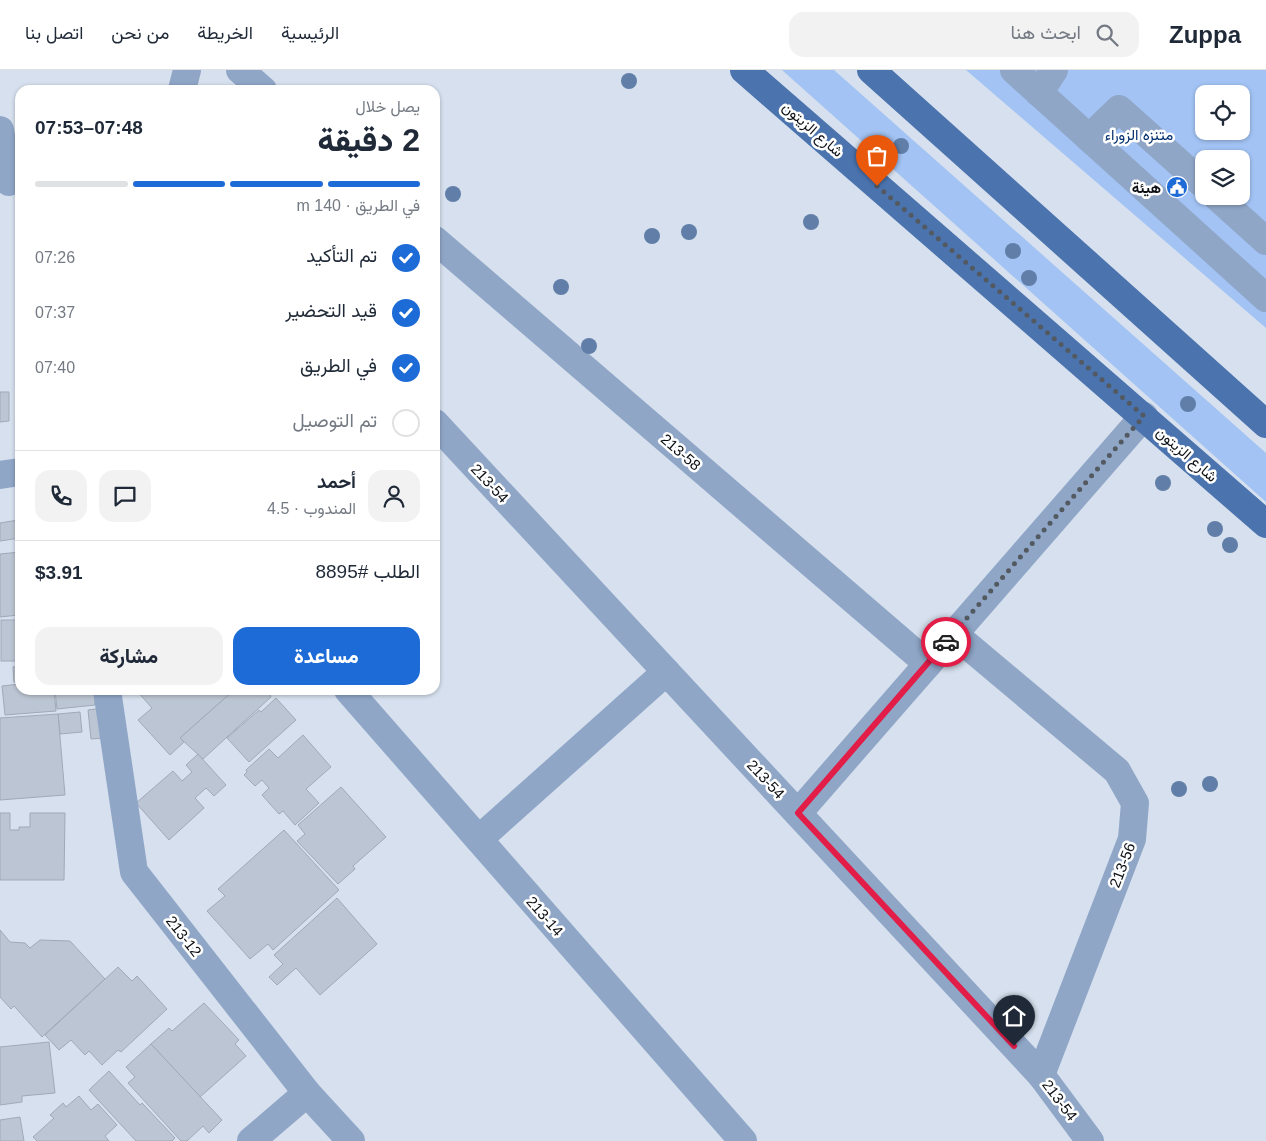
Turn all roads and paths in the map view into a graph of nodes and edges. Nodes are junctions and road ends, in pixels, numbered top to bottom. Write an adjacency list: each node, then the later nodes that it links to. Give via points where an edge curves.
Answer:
1 (186, 70): 7 (street)
2 (240, 70): 8 (street)
3 (744, 70): 18 (main road, شارع الزيتون)
4 (871, 70): 19 (main road)
5 (1014, 70): 9 (street)
6 (1054, 70): 9 (street)
7 (183, 85)
8 (257, 85)
9 (1039, 93): 11 (street)
10 (0, 130): 13 (street)
11 (1089, 138): 12 (street, via 1119,109); 17 (street)
12 (1195, 177)
13 (10, 182)
14 (1226, 205): 15 (street)
15 (1266, 241)
16 (440, 244): 25 (street, 213-58)
17 (1266, 298)
18 (1144, 416): 23 (main road, شارع الزيتون); 24 (street)
19 (1266, 424)
20 (440, 428): 26 (street, 213-54)
21 (15, 473): 22 (street)
22 (0, 475)
23 (1266, 524)
24 (954, 634): 25 (street); 31 (street, 213-56, via 1117,771 1135,803 1132,839)
25 (928, 664): 29 (street)
26 (666, 672): 29 (street, 213-54); 30 (street)
27 (108, 695): 32 (street, 213-12, via 134,872)
28 (352, 695): 30 (street, 213-14)
29 (798, 813): 31 (street, 213-54)
30 (478, 839): 35 (street, 213-14)
31 (1041, 1075): 36 (street, 213-54)
32 (307, 1092): 33 (street); 34 (street, 213-12)
33 (251, 1141)
34 (352, 1141)
35 (743, 1141)
36 (1090, 1141)

